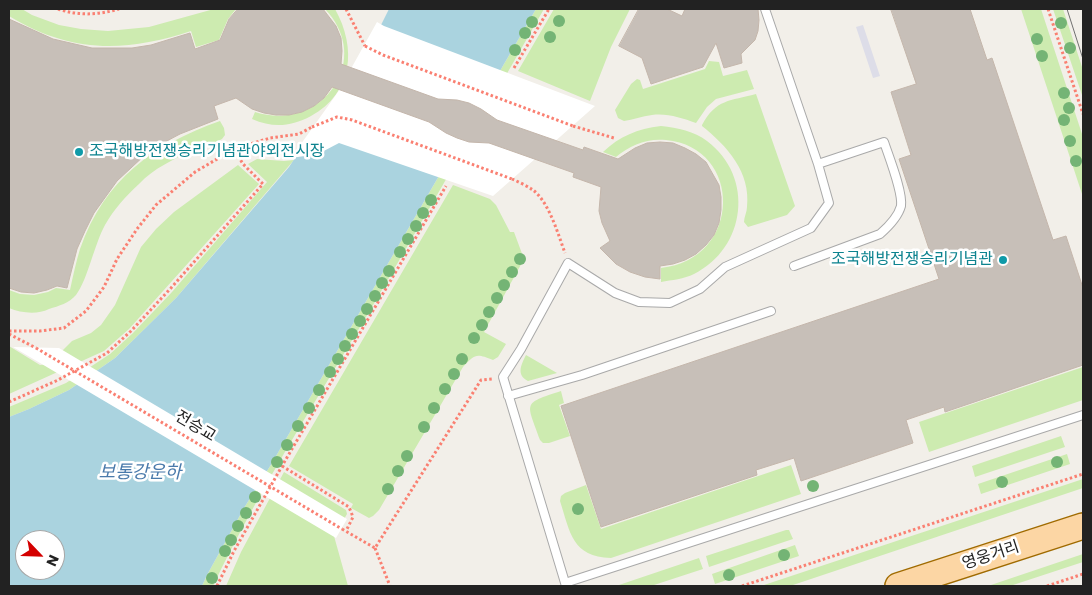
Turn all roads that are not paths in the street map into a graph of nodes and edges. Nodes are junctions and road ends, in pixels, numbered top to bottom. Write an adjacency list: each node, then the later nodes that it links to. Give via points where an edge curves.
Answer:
1 (765, 9): 2 (lane)
2 (818, 164): 3 (lane, via 884,142 901,196 900,208 880,234); 5 (lane, via 829,203 811,228 725,266 700,290 670,303 639,302 615,293 568,263 503,377)
3 (794, 266)
4 (771, 311): 5 (lane, via 582,375)
5 (508, 396): 8 (lane)
6 (1083, 415): 8 (lane)
7 (1083, 526): 9 (main road, 영웅거리)
8 (566, 585)
9 (898, 586)

